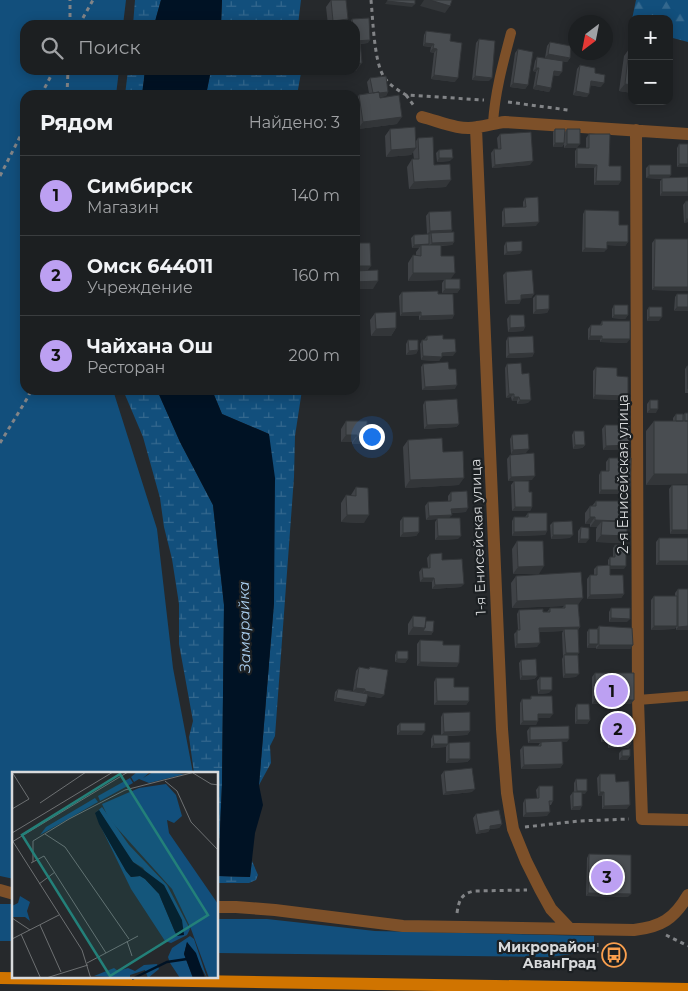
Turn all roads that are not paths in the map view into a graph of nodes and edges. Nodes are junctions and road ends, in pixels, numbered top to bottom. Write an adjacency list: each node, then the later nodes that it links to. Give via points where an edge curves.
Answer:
1 (511, 33): 3 (lane, via 494,101)
2 (422, 117): 4 (street)
3 (493, 123): 4 (street); 5 (street)
4 (476, 128): 12 (street, 1-я Енисейская улица, via 502,729 508,793 513,829 526,862 551,909)
5 (636, 130): 6 (street); 8 (street, 2-я Енисейская улица)
6 (688, 134)
7 (688, 696): 8 (lane)
8 (638, 700): 9 (street, 2-я Енисейская улица, via 642,819)
9 (688, 820)
10 (688, 896): 12 (street, via 669,919 652,928)
11 (219, 907): 12 (street, via 275,910 403,926)
12 (568, 928)
13 (0, 978): 14 (main road)
14 (688, 989)

